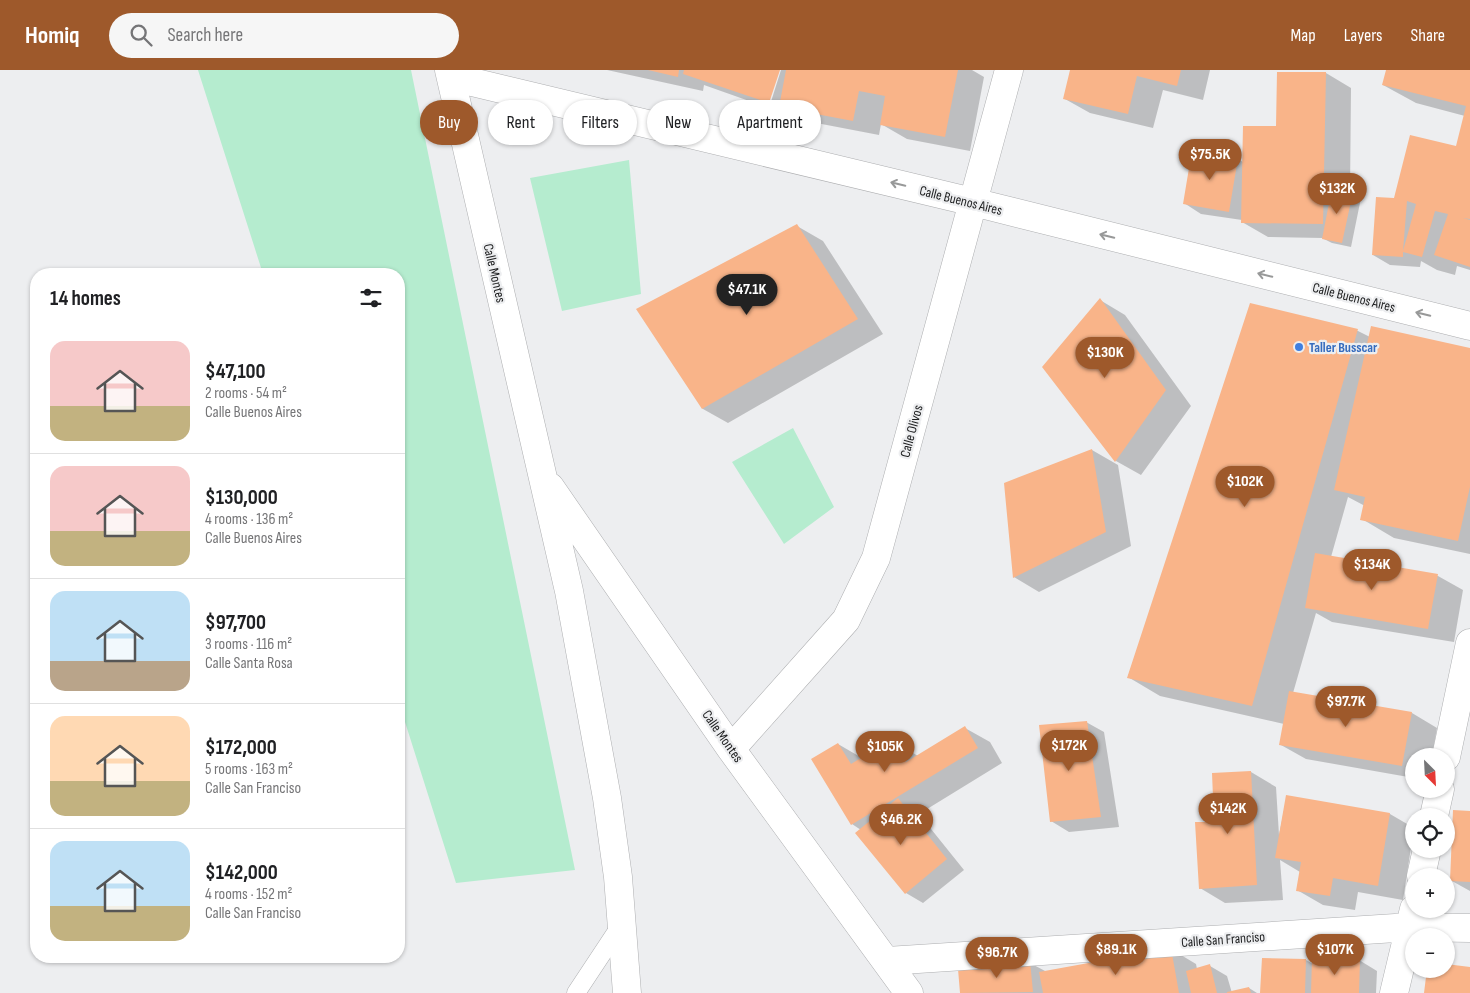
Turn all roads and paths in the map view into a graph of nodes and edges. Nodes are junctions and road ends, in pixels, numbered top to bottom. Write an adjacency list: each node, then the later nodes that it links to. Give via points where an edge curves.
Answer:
1 (1009, 70): 3 (street, Calle Olivos)
2 (450, 74): 3 (street, Calle Buenos Aires, one-way to 2); 5 (street, Calle Montes)
3 (973, 202): 4 (street, Calle Buenos Aires, one-way to 3); 8 (street, Calle Olivos, via 876,558 846,620)
4 (1470, 326)
5 (542, 475): 8 (street, Calle Montes); 10 (street, Calle Montes, via 569,591 607,798)
6 (1470, 643): 7 (street)
7 (1448, 748)
8 (731, 749): 12 (street, Calle Montes)
9 (1413, 918): 11 (street, Calle San Franciso); 12 (street, Calle San Franciso); 16 (street)
10 (621, 925): 13 (lane); 14 (street, Calle Montes)
11 (1470, 928)
12 (887, 960): 15 (street, Calle Montes)
13 (576, 993)
14 (627, 993)
15 (909, 993)
16 (1394, 993)

